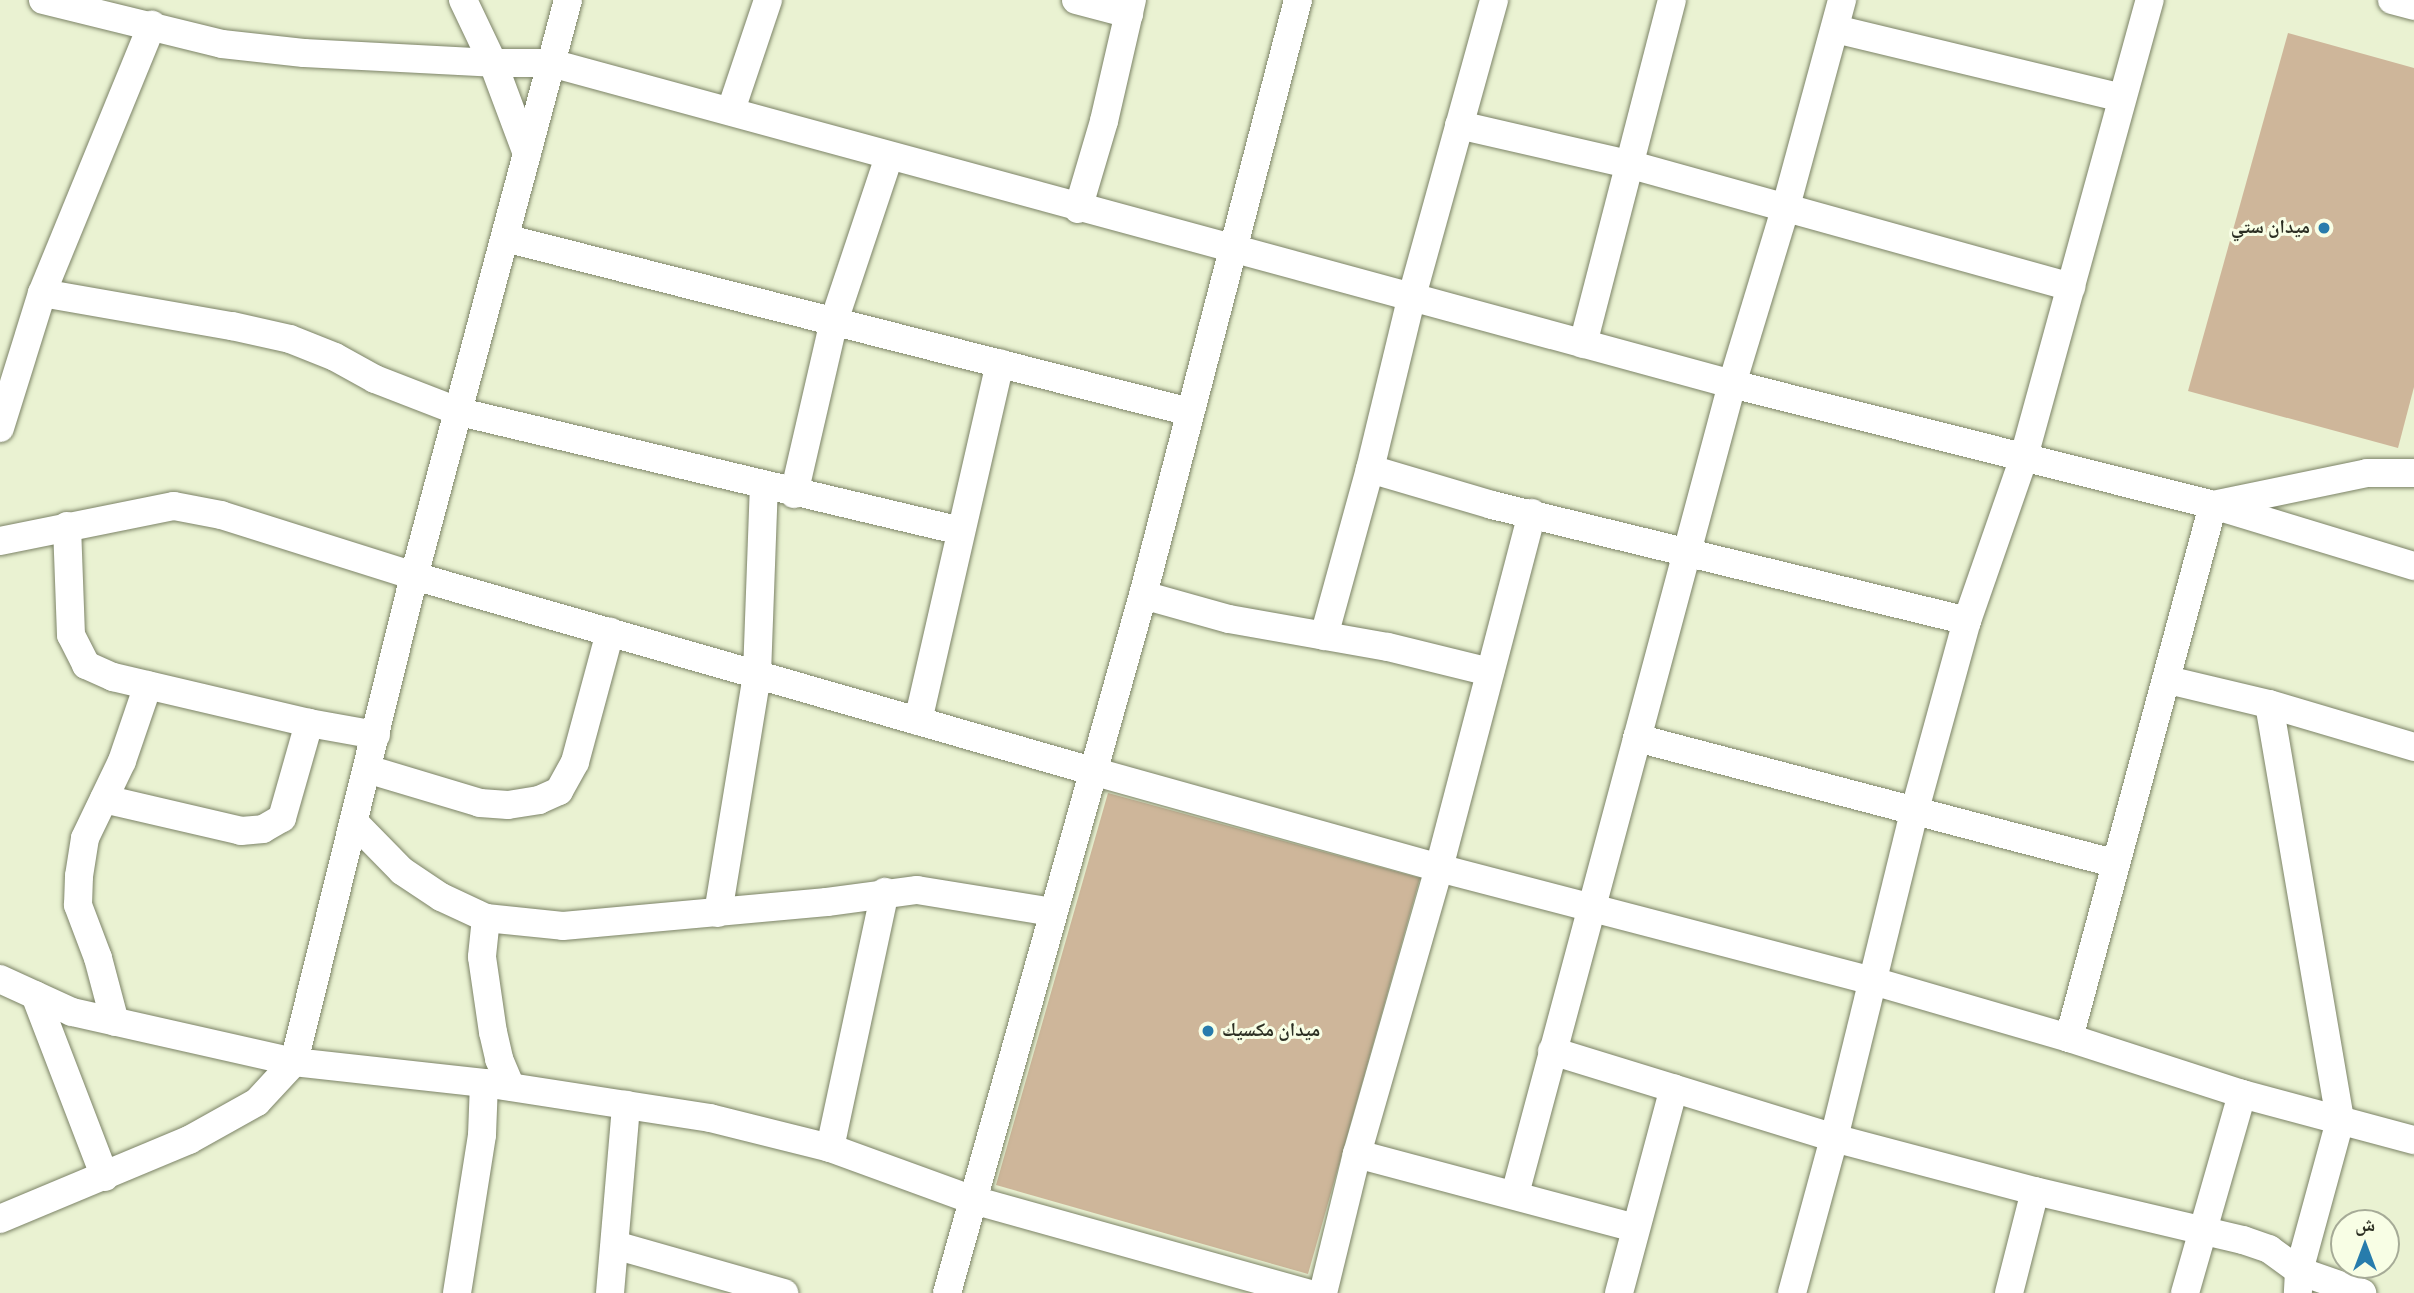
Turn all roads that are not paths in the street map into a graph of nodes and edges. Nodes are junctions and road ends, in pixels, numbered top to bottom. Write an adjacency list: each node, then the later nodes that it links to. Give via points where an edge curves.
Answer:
1 (43, 0): 14 (street)
2 (463, 0): 16 (street)
3 (568, 0): 17 (street)
4 (768, 0): 19 (street)
5 (1076, 0): 13 (street)
6 (1298, 0): 27 (street)
7 (1494, 0): 20 (street)
8 (1672, 0): 23 (street)
9 (1842, 0): 15 (street)
10 (2150, 0): 18 (street)
11 (2392, 0): 12 (street)
12 (2414, 6)
13 (1130, 7): 24 (street)
14 (152, 25): 16 (street, via 222,44); 29 (street)
15 (1835, 29): 18 (street); 25 (street)
16 (493, 63): 17 (street); 21 (street)
17 (551, 63): 19 (street); 21 (street)
18 (2122, 98): 28 (street)
19 (731, 110): 22 (street)
20 (1460, 125): 23 (street); 30 (street)
21 (527, 154): 26 (street)
22 (890, 157): 24 (street); 31 (street)
23 (1628, 164): 25 (street); 32 (street)
24 (1078, 209): 27 (street)
25 (1785, 210): 28 (street); 34 (street)
26 (505, 237): 31 (street); 35 (street)
27 (1236, 248): 30 (street); 36 (street)
28 (2071, 287): 38 (street)
29 (42, 293): 35 (street, via 290,339); 37 (street)
30 (1412, 296): 32 (street); 39 (street)
31 (834, 321): 33 (street); 42 (street)
32 (1583, 344): 34 (street)
33 (1000, 363): 36 (street); 46 (street)
34 (1732, 384): 38 (street); 48 (street)
35 (460, 412): 41 (street); 50 (street)
36 (1190, 412): 51 (street)
37 (0, 428)
38 (2023, 460): 43 (street); 52 (street)
39 (1370, 469): 44 (street); 54 (street)
40 (2414, 473): 43 (street, via 2367,473)
41 (764, 486): 42 (street); 56 (street)
42 (794, 494): 46 (street)
43 (2213, 505): 49 (street); 57 (street)
44 (1531, 513): 48 (street); 55 (street)
45 (67, 526): 47 (street); 50 (street, via 174,506 221,514); 58 (street, via 71,635 86,665)
46 (961, 531): 60 (street)
47 (0, 541)
48 (1689, 551): 52 (street); 63 (street)
49 (2414, 566)
50 (414, 576): 53 (street); 62 (street)
51 (1143, 595): 54 (street, via 1229,619); 66 (street)
52 (1967, 621): 68 (street)
53 (610, 632): 56 (street); 65 (street, via 575,762 559,791 508,805 480,803)
54 (1324, 636): 55 (street)
55 (1490, 672): 71 (street)
56 (757, 674): 60 (street); 75 (street)
57 (2168, 680): 59 (street); 70 (street)
58 (148, 685): 61 (street); 67 (street)
59 (2269, 704): 64 (street); 88 (street)
60 (918, 721): 66 (street)
61 (309, 723): 62 (street); 67 (street, via 282,818 263,829 241,831)
62 (376, 734): 65 (street)
63 (1637, 738): 68 (street); 73 (street)
64 (2414, 747)
65 (367, 769): 69 (street)
66 (1092, 771): 71 (street); 74 (street)
67 (104, 800): 80 (street, via 85,838 78,905)
68 (1914, 813): 70 (street); 78 (street)
69 (354, 822): 76 (street, via 402,871 441,897); 83 (street)
70 (2115, 863): 81 (street)
71 (1439, 868): 73 (street); 92 (street)
72 (885, 892): 74 (street, via 916,890 967,896); 75 (street); 91 (street)
73 (1590, 907): 78 (street); 82 (street)
74 (1053, 912): 96 (street)
75 (718, 913): 76 (street, via 563,926)
76 (486, 918): 84 (street, via 482,957 499,1059)
77 (0, 979): 79 (street)
78 (1873, 981): 81 (street); 89 (street)
79 (35, 995): 80 (street, via 72,1012); 93 (street)
80 (115, 1022): 83 (street)
81 (2069, 1038): 86 (street)
82 (1552, 1051): 85 (street); 95 (street)
83 (294, 1062): 84 (street); 93 (street, via 257,1102 188,1140)
84 (498, 1085): 87 (street); 104 (street, via 482,1135)
85 (1674, 1088): 89 (street); 98 (street)
86 (2242, 1094): 88 (street); 99 (street)
87 (626, 1105): 91 (street, via 710,1118); 100 (street)
88 (2340, 1121): 90 (street); 101 (street)
89 (1834, 1138): 94 (street); 110 (street)
90 (2414, 1140)
91 (830, 1148): 96 (street)
92 (1357, 1154): 95 (street); 108 (street)
93 (105, 1177): 97 (street)
94 (2035, 1191): 99 (street); 111 (street)
95 (1515, 1194): 98 (street)
96 (973, 1200): 102 (street); 106 (street)
97 (0, 1219)
98 (1635, 1228): 109 (street)
99 (2201, 1233): 101 (street, via 2269,1249); 112 (street)
100 (615, 1245): 103 (street); 105 (street)
101 (2298, 1282): 113 (street)
102 (1261, 1286): 107 (street)
103 (770, 1291)
104 (457, 1293)
105 (610, 1293)
106 (947, 1293)
107 (1307, 1293)
108 (1323, 1293)
109 (1619, 1293)
110 (1792, 1293)
111 (2009, 1293)
112 (2185, 1293)
113 (2362, 1293)

